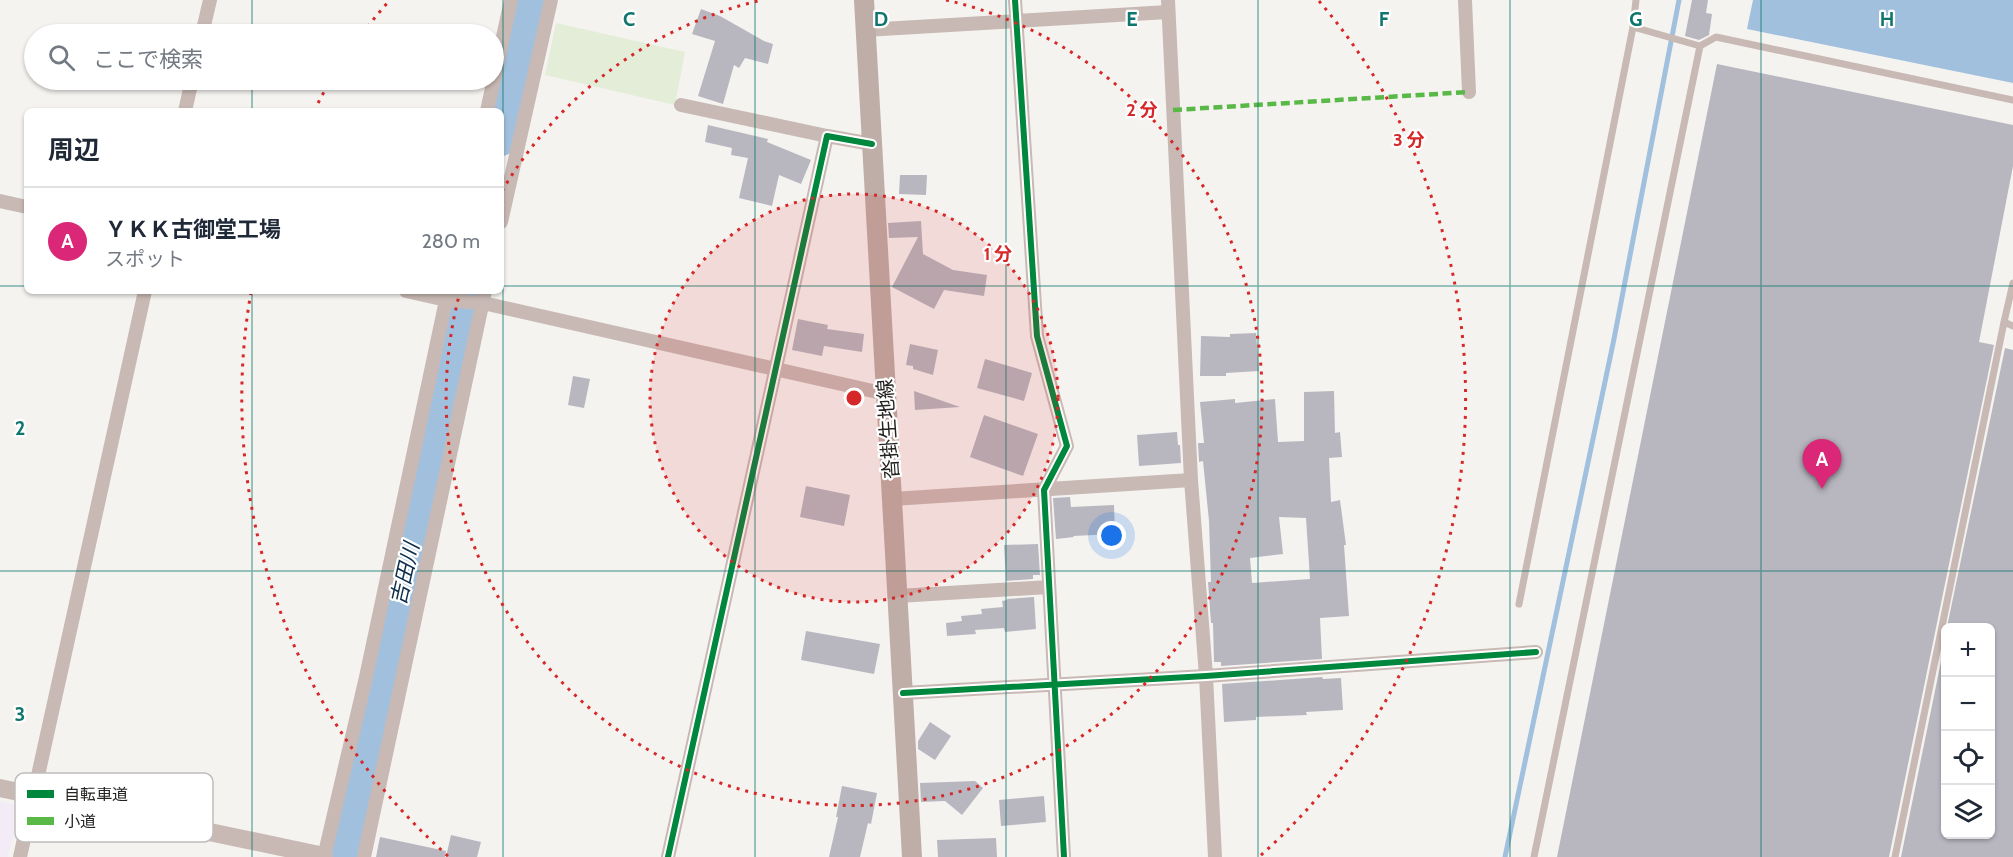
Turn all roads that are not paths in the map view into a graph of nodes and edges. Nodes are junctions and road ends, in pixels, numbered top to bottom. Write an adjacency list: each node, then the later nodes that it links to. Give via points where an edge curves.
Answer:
1 (210, 0): 10 (street)
2 (512, 0): 13 (street)
3 (550, 0): 26 (street)
4 (864, 0): 12 (main road, 沓掛生地線)
5 (1015, 0): 9 (street)
6 (1465, 0): 17 (street)
7 (1636, 0): 11 (lane)
8 (1168, 6): 9 (street); 36 (street)
9 (1016, 21): 12 (street); 37 (street, via 1037,336 1067,446)
10 (204, 24)
11 (1633, 27): 14 (lane); 41 (lane)
12 (865, 30): 23 (main road, 沓掛生地線)
13 (504, 36)
14 (1700, 46): 18 (lane, via 1716,37); 58 (lane)
15 (190, 90): 20 (street)
16 (492, 90): 21 (street)
17 (1468, 92)
18 (2013, 100)
19 (681, 105): 22 (street)
20 (186, 108)
21 (488, 108)
22 (827, 136): 23 (street); 34 (street)
23 (872, 144): 35 (main road, 沓掛生地線)
24 (0, 201): 25 (street)
25 (24, 206)
26 (504, 208)
27 (2013, 283): 32 (lane)
28 (144, 294): 46 (street)
29 (426, 294): 30 (street)
30 (447, 297): 31 (street); 52 (street)
31 (483, 299): 34 (street); 53 (street)
32 (2004, 322): 33 (lane); 59 (lane)
33 (2013, 326)
34 (776, 368): 35 (street); 54 (street)
35 (886, 394): 38 (main road, 沓掛生地線)
36 (1191, 480): 37 (street); 43 (street)
37 (1044, 490): 38 (street); 39 (street)
38 (892, 499): 40 (main road, 沓掛生地線)
39 (1049, 587): 40 (street); 44 (street)
40 (898, 596): 45 (main road, 沓掛生地線)
41 (1519, 604)
42 (1536, 652): 43 (street)
43 (1206, 676): 44 (street); 57 (street)
44 (1055, 685): 45 (street); 56 (street)
45 (903, 693): 55 (main road, 沓掛生地線)
46 (40, 773)
47 (0, 788): 48 (street)
48 (15, 791)
49 (213, 833): 52 (street)
50 (24, 842): 51 (street)
51 (20, 857)
52 (325, 857)
53 (364, 857)
54 (668, 857)
55 (912, 857)
56 (1064, 857)
57 (1215, 857)
58 (1534, 857)
59 (1895, 857)

